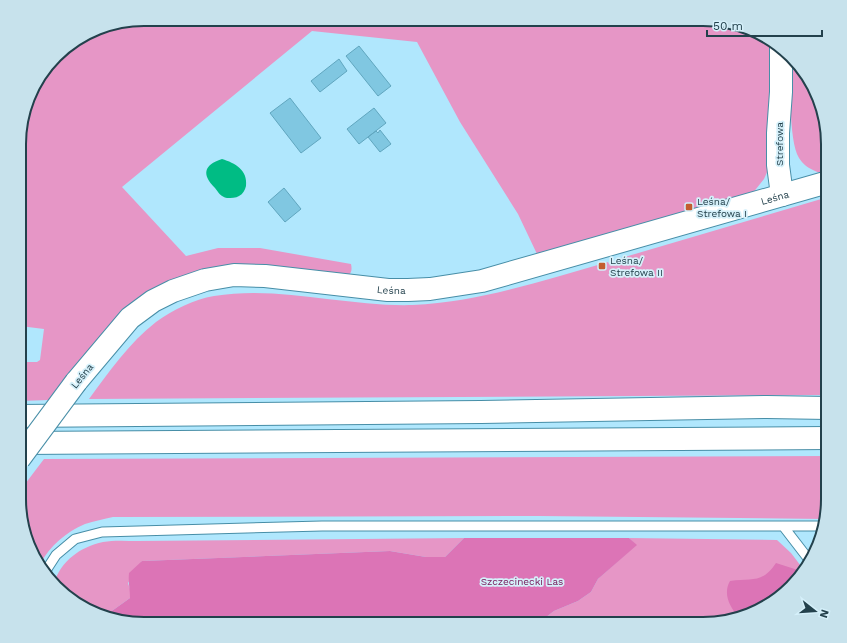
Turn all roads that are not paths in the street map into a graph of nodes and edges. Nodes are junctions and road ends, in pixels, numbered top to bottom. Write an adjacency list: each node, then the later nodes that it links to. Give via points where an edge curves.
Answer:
1 (781, 55): 3 (main road, Strefowa, via 781,92 794,163)
2 (821, 184): 3 (main road, Leśna)
3 (789, 193): 8 (main road, Leśna, bridge, via 468,284 430,289 388,290 265,276 234,275 205,280 173,291 153,301 130,318 76,382)
4 (821, 408): 5 (main road)
5 (26, 416)
6 (821, 438): 7 (main road)
7 (26, 443)
8 (26, 461)
9 (783, 526): 10 (lane); 11 (lane); 12 (lane, via 322,526 102,532 76,539 56,555)
10 (818, 526)
11 (806, 555)
12 (48, 568)

